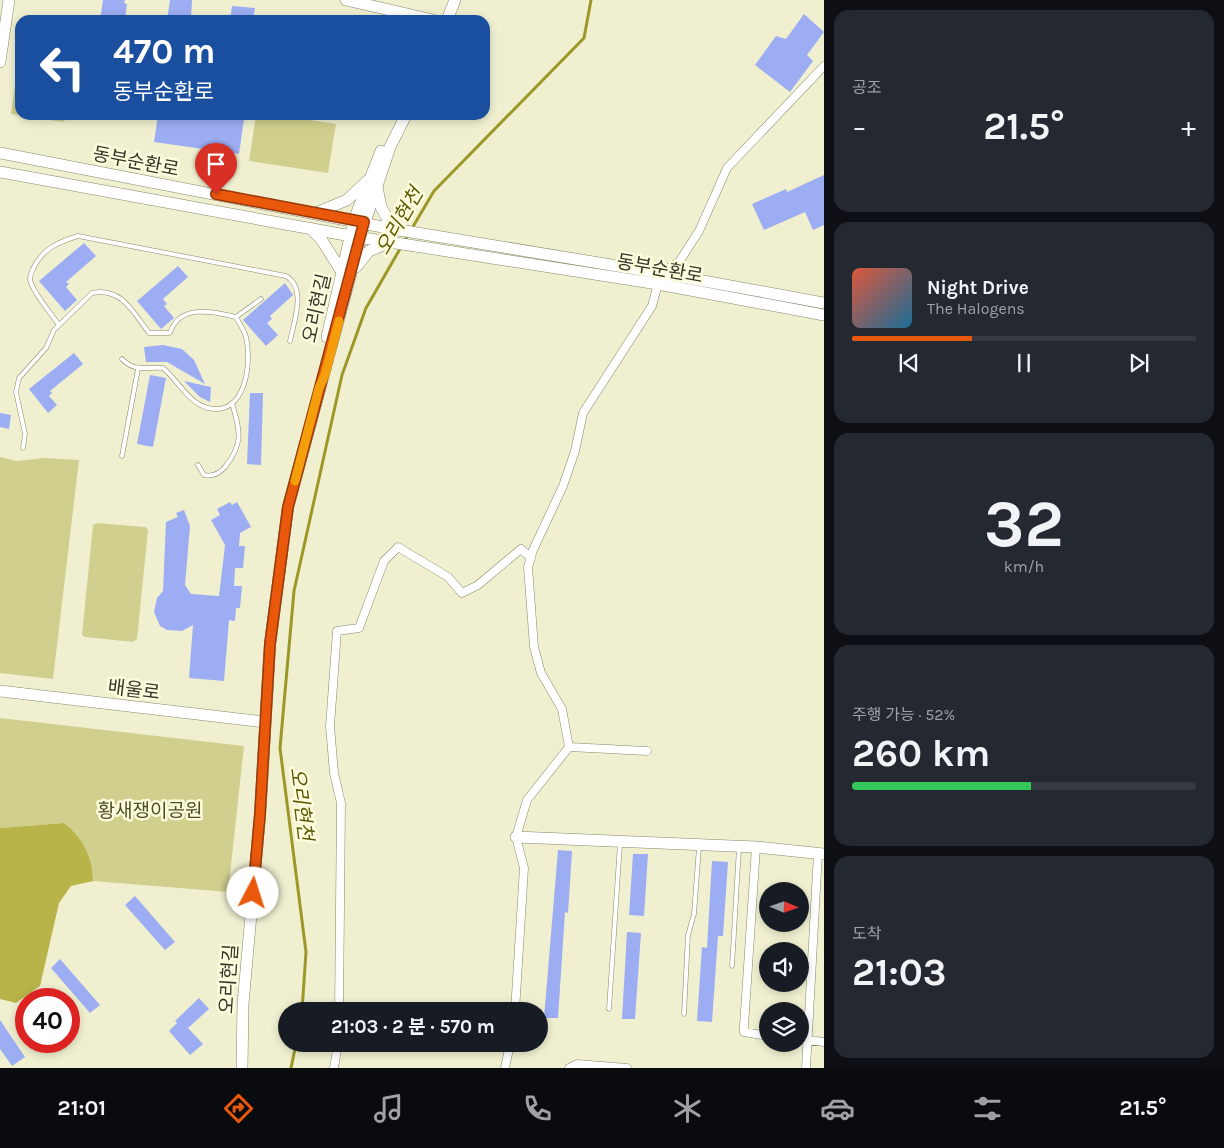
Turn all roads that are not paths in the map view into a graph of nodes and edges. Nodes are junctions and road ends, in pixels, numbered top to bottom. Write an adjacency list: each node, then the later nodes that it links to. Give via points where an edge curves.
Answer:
1 (8, 0): 6 (street)
2 (346, 0): 4 (street)
3 (455, 0): 5 (street)
4 (411, 15)
5 (449, 15)
6 (0, 62)
7 (824, 66): 20 (street, via 727,168 699,231 680,262)
8 (395, 120): 12 (street)
9 (404, 120): 12 (street)
10 (0, 153): 13 (street, 동부순환로)
11 (0, 172): 15 (street, 동부순환로)
12 (374, 180): 13 (street, via 347,200); 14 (street); 16 (street, via 378,198)
13 (313, 213): 14 (street, 동부순환로)
14 (359, 221): 16 (street, 동부순환로); 17 (street, 오리현길)
15 (310, 228): 17 (street, 동부순환로); 19 (street)
16 (393, 228): 20 (street, 동부순환로)
17 (356, 237): 18 (street, 동부순환로); 19 (street, 오리현길)
18 (390, 242): 19 (street, via 369,251); 20 (street, 동부순환로, via 490,259)
19 (348, 271): 35 (street, 오리현길, via 288,507 270,644)
20 (659, 279): 22 (street, 동부순환로); 23 (street, 동부순환로); 33 (street, via 652,306 583,413 564,486)
21 (261, 299): 24 (lane)
22 (824, 303)
23 (824, 315)
24 (236, 317): 25 (lane, via 191,312 172,326 170,334 150,332 123,300 112,292 101,291 92,293); 29 (lane, via 246,336 248,371 242,392)
25 (59, 325): 26 (lane, via 30,282 31,273 37,259 46,250 78,236 286,276 298,291); 30 (lane, via 46,348 19,378 16,392 25,434)
26 (290, 341)
27 (122, 359): 28 (lane)
28 (138, 369): 29 (lane, via 163,368 191,399 206,407 218,409); 31 (lane)
29 (232, 403): 32 (lane, via 239,427 235,454 220,472 211,476 204,475)
30 (24, 448)
31 (122, 456)
32 (198, 465)
33 (531, 558): 36 (street, via 528,567 534,648 541,674 562,709); 45 (street, via 521,549 478,585 462,592 448,577 398,547 384,561 358,628 337,631 330,726 334,773 341,803)
34 (0, 691): 35 (street, 배울로)
35 (264, 722): 57 (street, 오리현길, via 260,814 243,1004)
36 (569, 747): 37 (street); 38 (street, via 527,800)
37 (647, 751)
38 (516, 837): 39 (street); 46 (street, via 524,868)
39 (620, 841): 40 (street); 48 (lane, via 618,910 614,915)
40 (699, 844): 41 (street); 49 (lane, via 694,914 688,935)
41 (739, 846): 42 (street); 44 (lane)
42 (756, 847): 43 (street); 50 (street, via 744,1032)
43 (821, 853): 47 (street)
44 (732, 966)
45 (339, 1002)
46 (516, 1002)
47 (807, 1002)
48 (609, 1009)
49 (684, 1014)
50 (759, 1034)
51 (809, 1040): 52 (street)
52 (824, 1042)
53 (338, 1052): 56 (street)
54 (508, 1052): 58 (street)
55 (804, 1052): 61 (street)
56 (337, 1067)
57 (242, 1068)
58 (505, 1068)
59 (569, 1068): 60 (street, via 577,1064)
60 (627, 1068)
61 (806, 1068)

